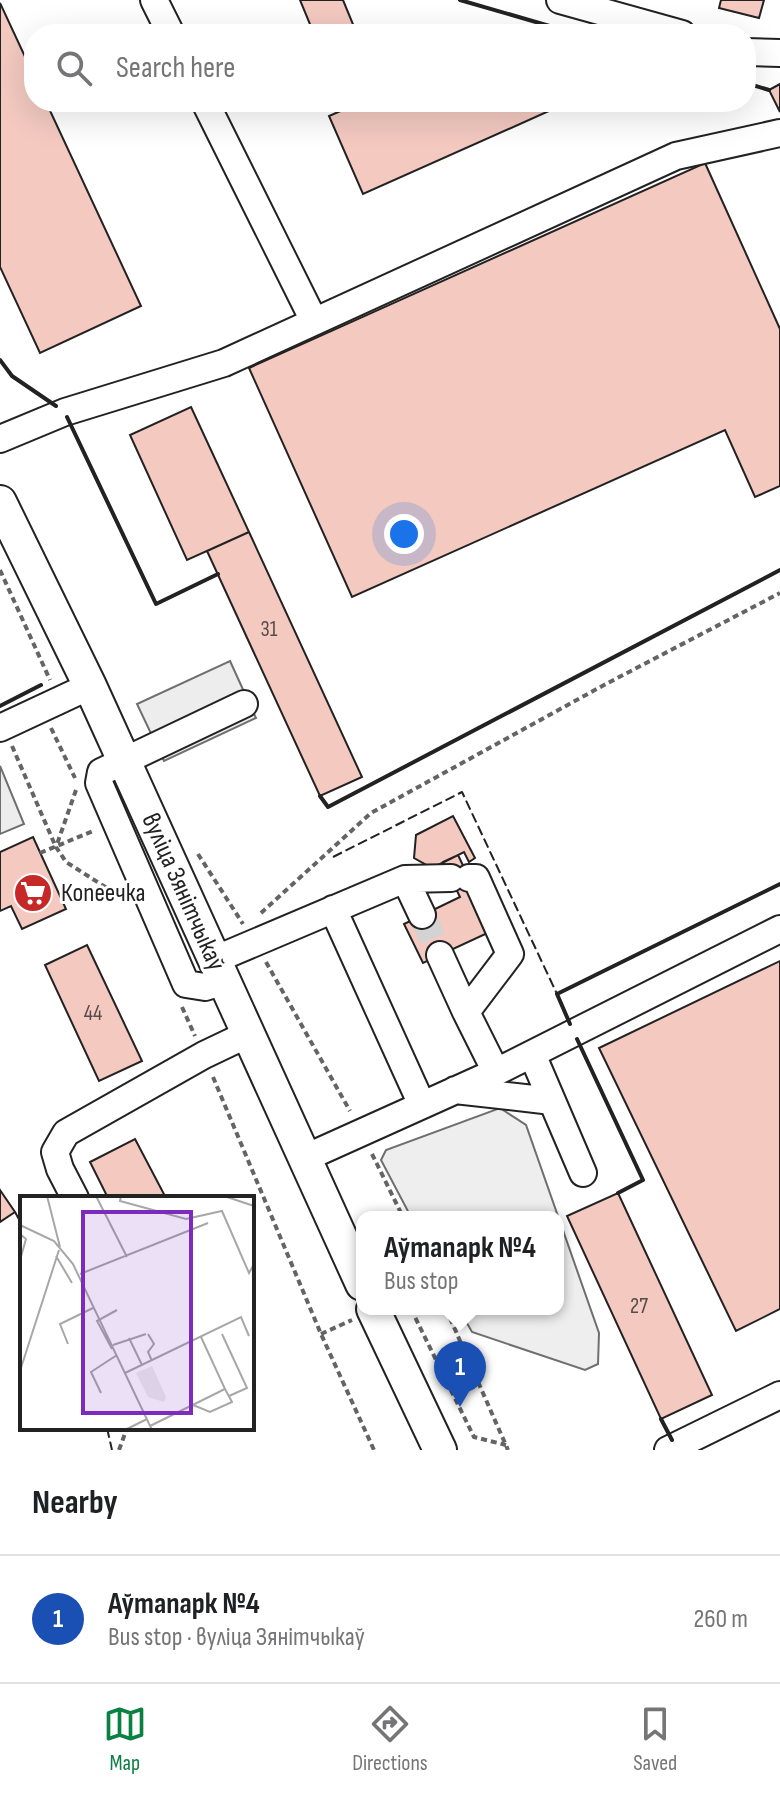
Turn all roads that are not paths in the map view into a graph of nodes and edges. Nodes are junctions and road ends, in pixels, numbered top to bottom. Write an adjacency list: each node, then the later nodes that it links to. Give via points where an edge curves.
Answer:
1 (154, 0): 3 (street)
2 (560, 0): 4 (street)
3 (166, 24)
4 (646, 24)
5 (756, 52): 6 (street)
6 (780, 53)
7 (210, 112): 9 (street)
8 (780, 133): 9 (street, via 676,156)
9 (314, 321): 10 (street, via 224,363 65,412)
10 (0, 439)
11 (0, 502): 12 (main road, вуліца Зянітчыкаў)
12 (90, 686): 14 (street); 15 (main road, вуліца Зянітчыкаў)
13 (244, 704): 15 (street)
14 (2, 728)
15 (124, 760): 21 (main road, вуліца Зянітчыкаў)
16 (405, 879): 17 (street); 18 (street); 22 (street, via 476,878 510,954)
17 (333, 909): 21 (street, via 250,935); 28 (street)
18 (422, 915)
19 (780, 929): 24 (street)
20 (440, 955): 22 (street)
21 (219, 970): 23 (main road, вуліца Зянітчыкаў)
22 (466, 1012): 25 (street)
23 (248, 1034): 29 (main road, вуліца Зянітчыкаў); 31 (street, via 66,1133 55,1152)
24 (532, 1054): 25 (street); 27 (street)
25 (496, 1072): 26 (street)
26 (455, 1090): 27 (street); 28 (street)
27 (552, 1101): 30 (street)
28 (422, 1105): 29 (street)
29 (305, 1158): 32 (main road, вуліца Зянітчыкаў)
30 (583, 1173)
31 (74, 1196)
32 (356, 1271)
33 (376, 1315): 35 (main road)
34 (780, 1395): 36 (street)
35 (440, 1450)
36 (668, 1450)

